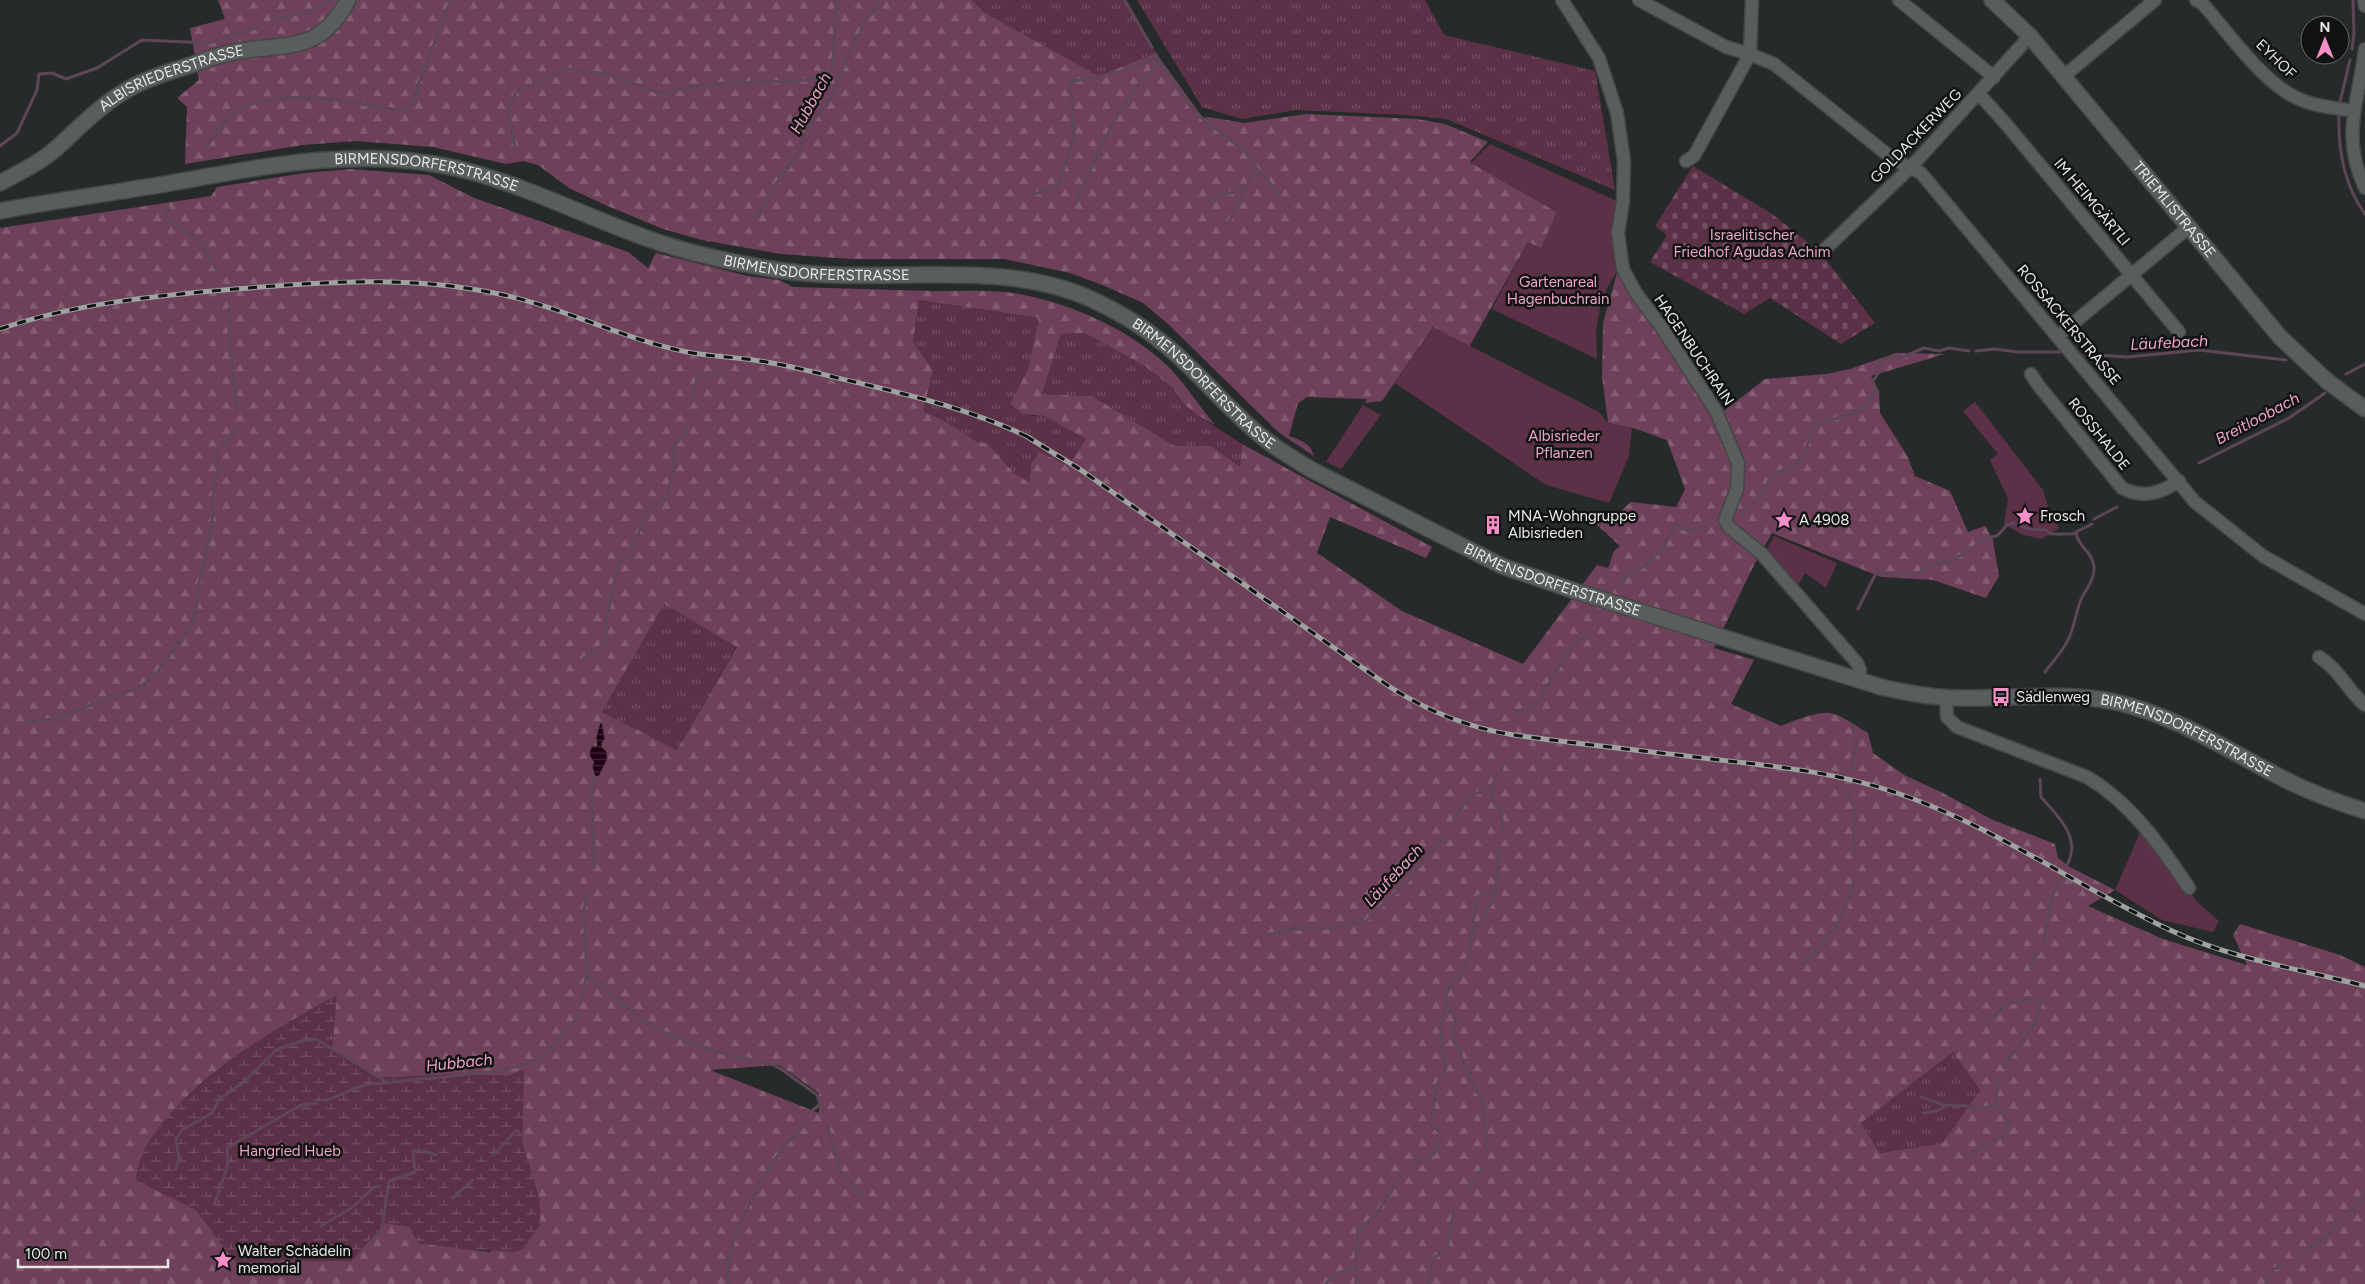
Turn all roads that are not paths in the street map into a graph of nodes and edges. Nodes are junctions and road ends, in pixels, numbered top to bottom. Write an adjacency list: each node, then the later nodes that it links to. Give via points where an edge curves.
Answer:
1 (348, 0): 20 (main road, ALBISRIEDERSTRASSE, via 327,30 303,44 223,55 153,78 125,91 105,104 51,152)
2 (1562, 0): 33 (street, HAGENBUCHRAIN, via 1599,58 1618,113 1624,161 1618,233 1623,269 1716,411 1738,463 1737,489 1726,520 1761,554 1857,663 1860,670)
3 (1639, 0): 12 (street, ROSSACKERSTRASSE, via 1726,47)
4 (1752, 0): 12 (street)
5 (1900, 0): 15 (street)
6 (1992, 0): 11 (main road, TRIEMLISTRASSE)
7 (2155, 0): 14 (street)
8 (2196, 0): 17 (street, EYHOF, via 2261,71 2284,91 2303,101)
9 (2364, 0): 10 (street)
10 (2365, 6)
11 (2030, 36): 14 (main road, TRIEMLISTRASSE); 15 (street, GOLDACKERWEG)
12 (1750, 54): 18 (street, via 1694,156); 19 (street, ROSSACKERSTRASSE, via 1774,64 1893,159)
13 (2365, 54): 17 (street)
14 (2064, 76): 23 (main road, TRIEMLISTRASSE)
15 (1994, 77): 16 (street, GOLDACKERWEG)
16 (1979, 94): 19 (street, GOLDACKERWEG); 25 (street, IM HEIMGÄRTLI)
17 (2352, 111): 21 (street, via 2355,152)
18 (1686, 161)
19 (1910, 167): 24 (street, GOLDACKERWEG); 27 (street, ROSSACKERSTRASSE, via 1921,173)
20 (0, 183)
21 (2365, 188)
22 (0, 211): 33 (main road, BIRMENSDORFERSTRASSE, via 290,162 390,158 450,166 484,175 648,239 747,266 838,274 1004,277 1056,287 1086,297 1143,327 1283,453 1481,556 1541,580)
23 (2189, 227): 25 (street); 29 (main road, TRIEMLISTRASSE, via 2280,337 2327,381)
24 (1821, 254)
25 (2131, 275): 26 (street, IM HEIMGÄRTLI); 27 (street)
26 (2179, 332)
27 (2058, 336): 30 (street, ROSSACKERSTRASSE)
28 (2031, 374): 30 (street, ROSSHALDE, via 2122,488 2144,495 2158,493)
29 (2365, 409)
30 (2179, 481): 31 (street, ROSSACKERSTRASSE, via 2195,502 2263,556)
31 (2365, 614)
32 (2319, 657): 35 (street, via 2334,667 2355,696)
33 (1858, 680): 34 (main road, BIRMENSDORFERSTRASSE, via 1902,692)
34 (1946, 697): 36 (main road, BIRMENSDORFERSTRASSE, via 2069,697 2129,706 2171,720 2282,778); 37 (street, via 1948,717 1957,726 2100,784 2145,827)
35 (2365, 704)
36 (2365, 811)
37 (2189, 888)

